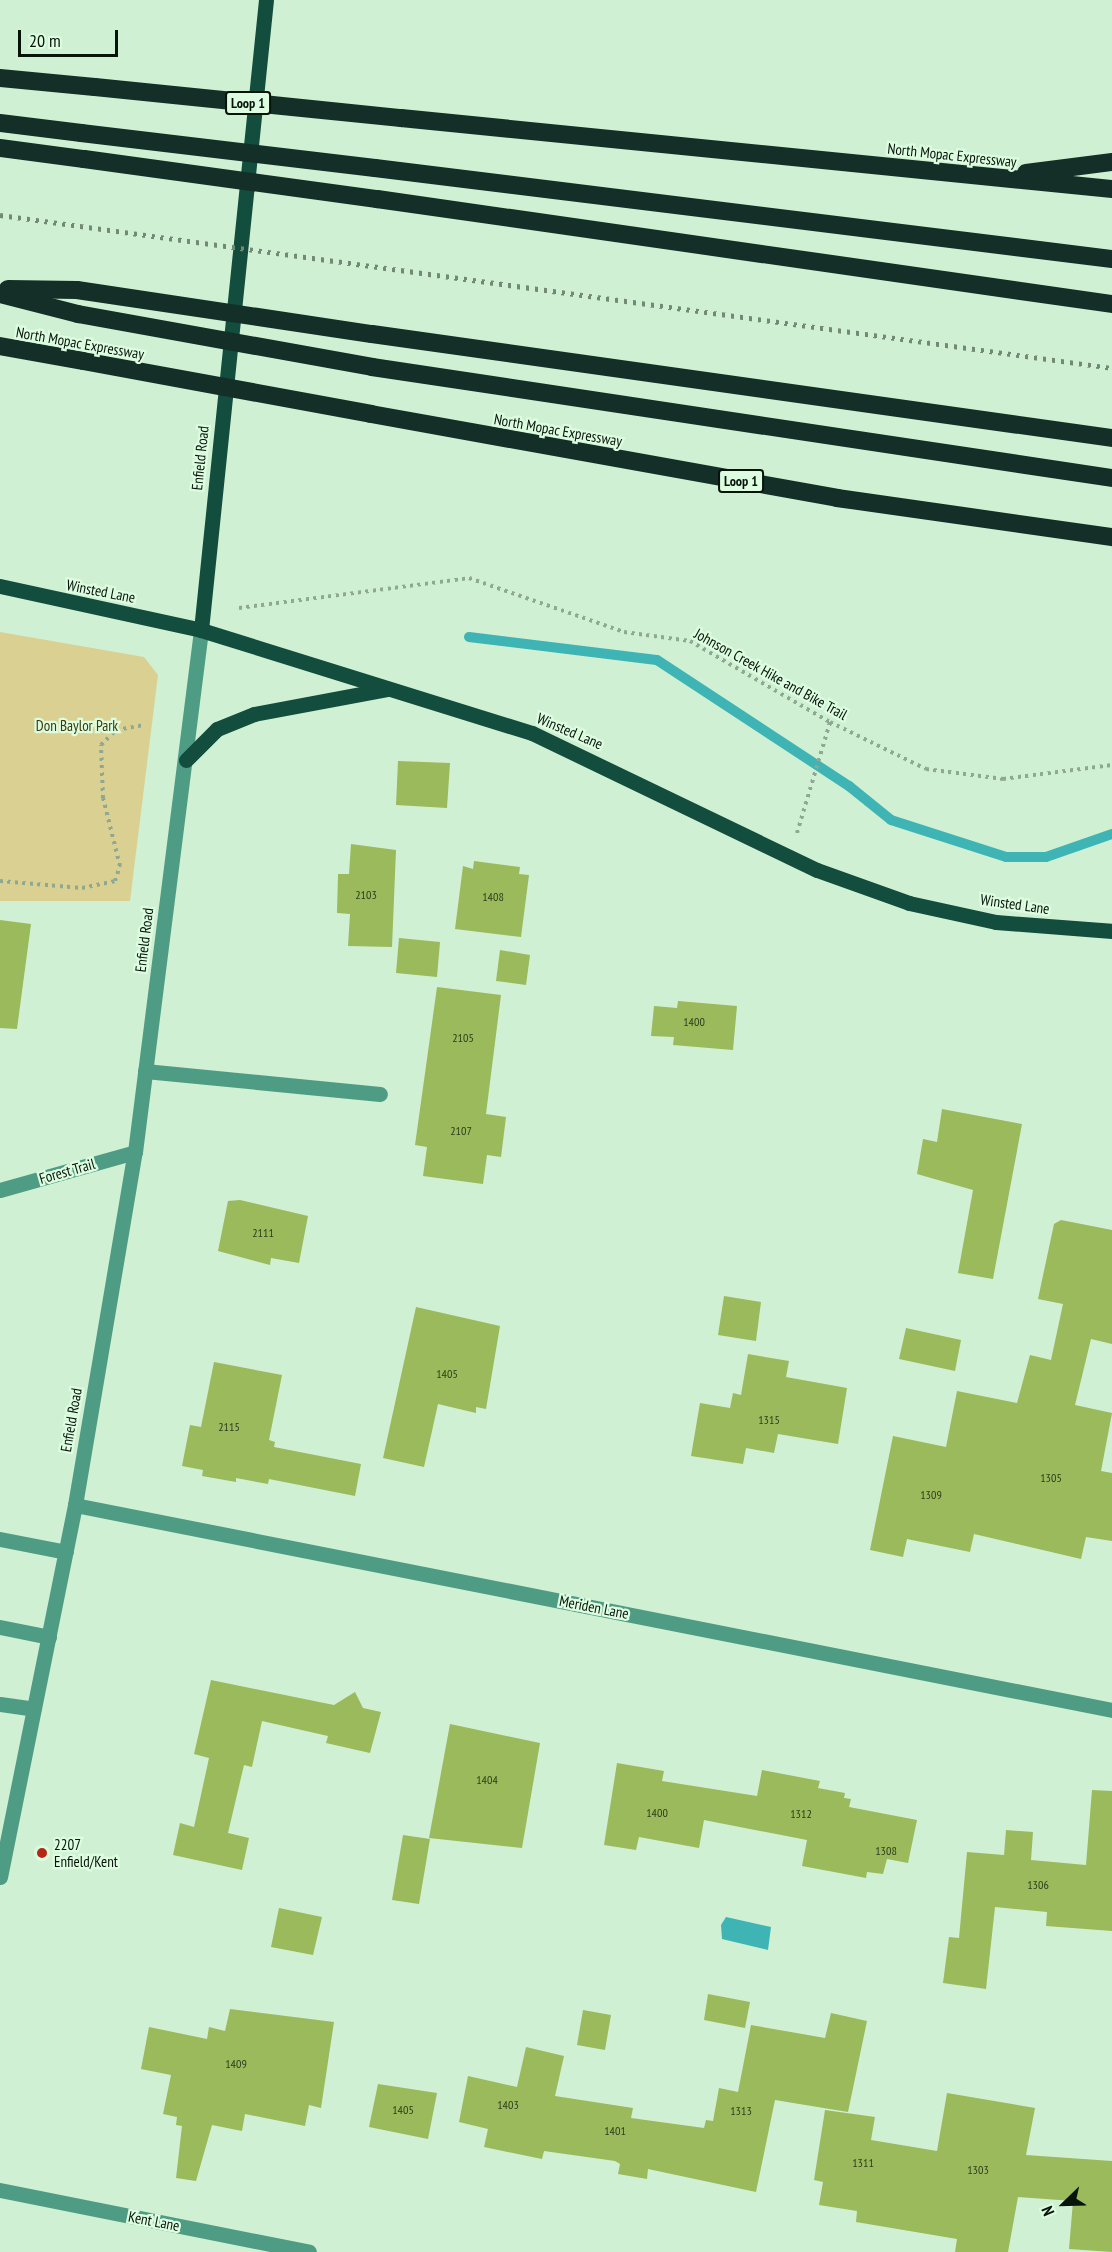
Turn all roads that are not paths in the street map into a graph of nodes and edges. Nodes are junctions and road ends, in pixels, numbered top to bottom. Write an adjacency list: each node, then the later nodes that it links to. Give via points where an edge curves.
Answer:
1 (266, 0): 17 (main road, Enfield Road)
2 (0, 78): 6 (highway, North Mopac Expressway / Loop 1, bridge)
3 (0, 123): 8 (highway, bridge)
4 (0, 148): 11 (highway, bridge)
5 (1112, 162): 6 (highway)
6 (994, 177): 7 (highway, North Mopac Expressway / Loop 1)
7 (1112, 189)
8 (1112, 259)
9 (0, 289): 13 (highway, bridge, via 77,290)
10 (0, 294): 14 (highway, bridge, via 78,314 372,367)
11 (1112, 304)
12 (0, 346): 15 (highway, North Mopac Expressway / Loop 1, bridge, via 837,498)
13 (1112, 438)
14 (1112, 478)
15 (1112, 537)
16 (0, 586): 17 (main road, Winsted Lane)
17 (201, 630): 18 (main road, Winsted Lane); 19 (street, Enfield Road)
18 (390, 689): 19 (main road, via 254,714 217,729); 20 (main road, Winsted Lane, via 531,733 790,856 909,903 996,922)
19 (186, 760): 21 (street, Enfield Road)
20 (1112, 931)
21 (145, 1071): 22 (street); 23 (street, Enfield Road)
22 (380, 1094)
23 (135, 1152): 24 (street, Forest Trail); 25 (street, Enfield Road)
24 (0, 1190)
25 (75, 1505): 27 (street, Enfield Road); 32 (street, Meriden Lane)
26 (0, 1539): 27 (street)
27 (66, 1552): 29 (street, Enfield Road)
28 (0, 1627): 29 (street)
29 (49, 1637): 31 (street, Enfield Road)
30 (0, 1704): 31 (street)
31 (34, 1709): 33 (street, Enfield Road)
32 (1112, 1710)
33 (5, 1827): 34 (street, Enfield Road)
34 (0, 1877)
35 (0, 2190): 36 (street, Kent Lane)
36 (309, 2252)

